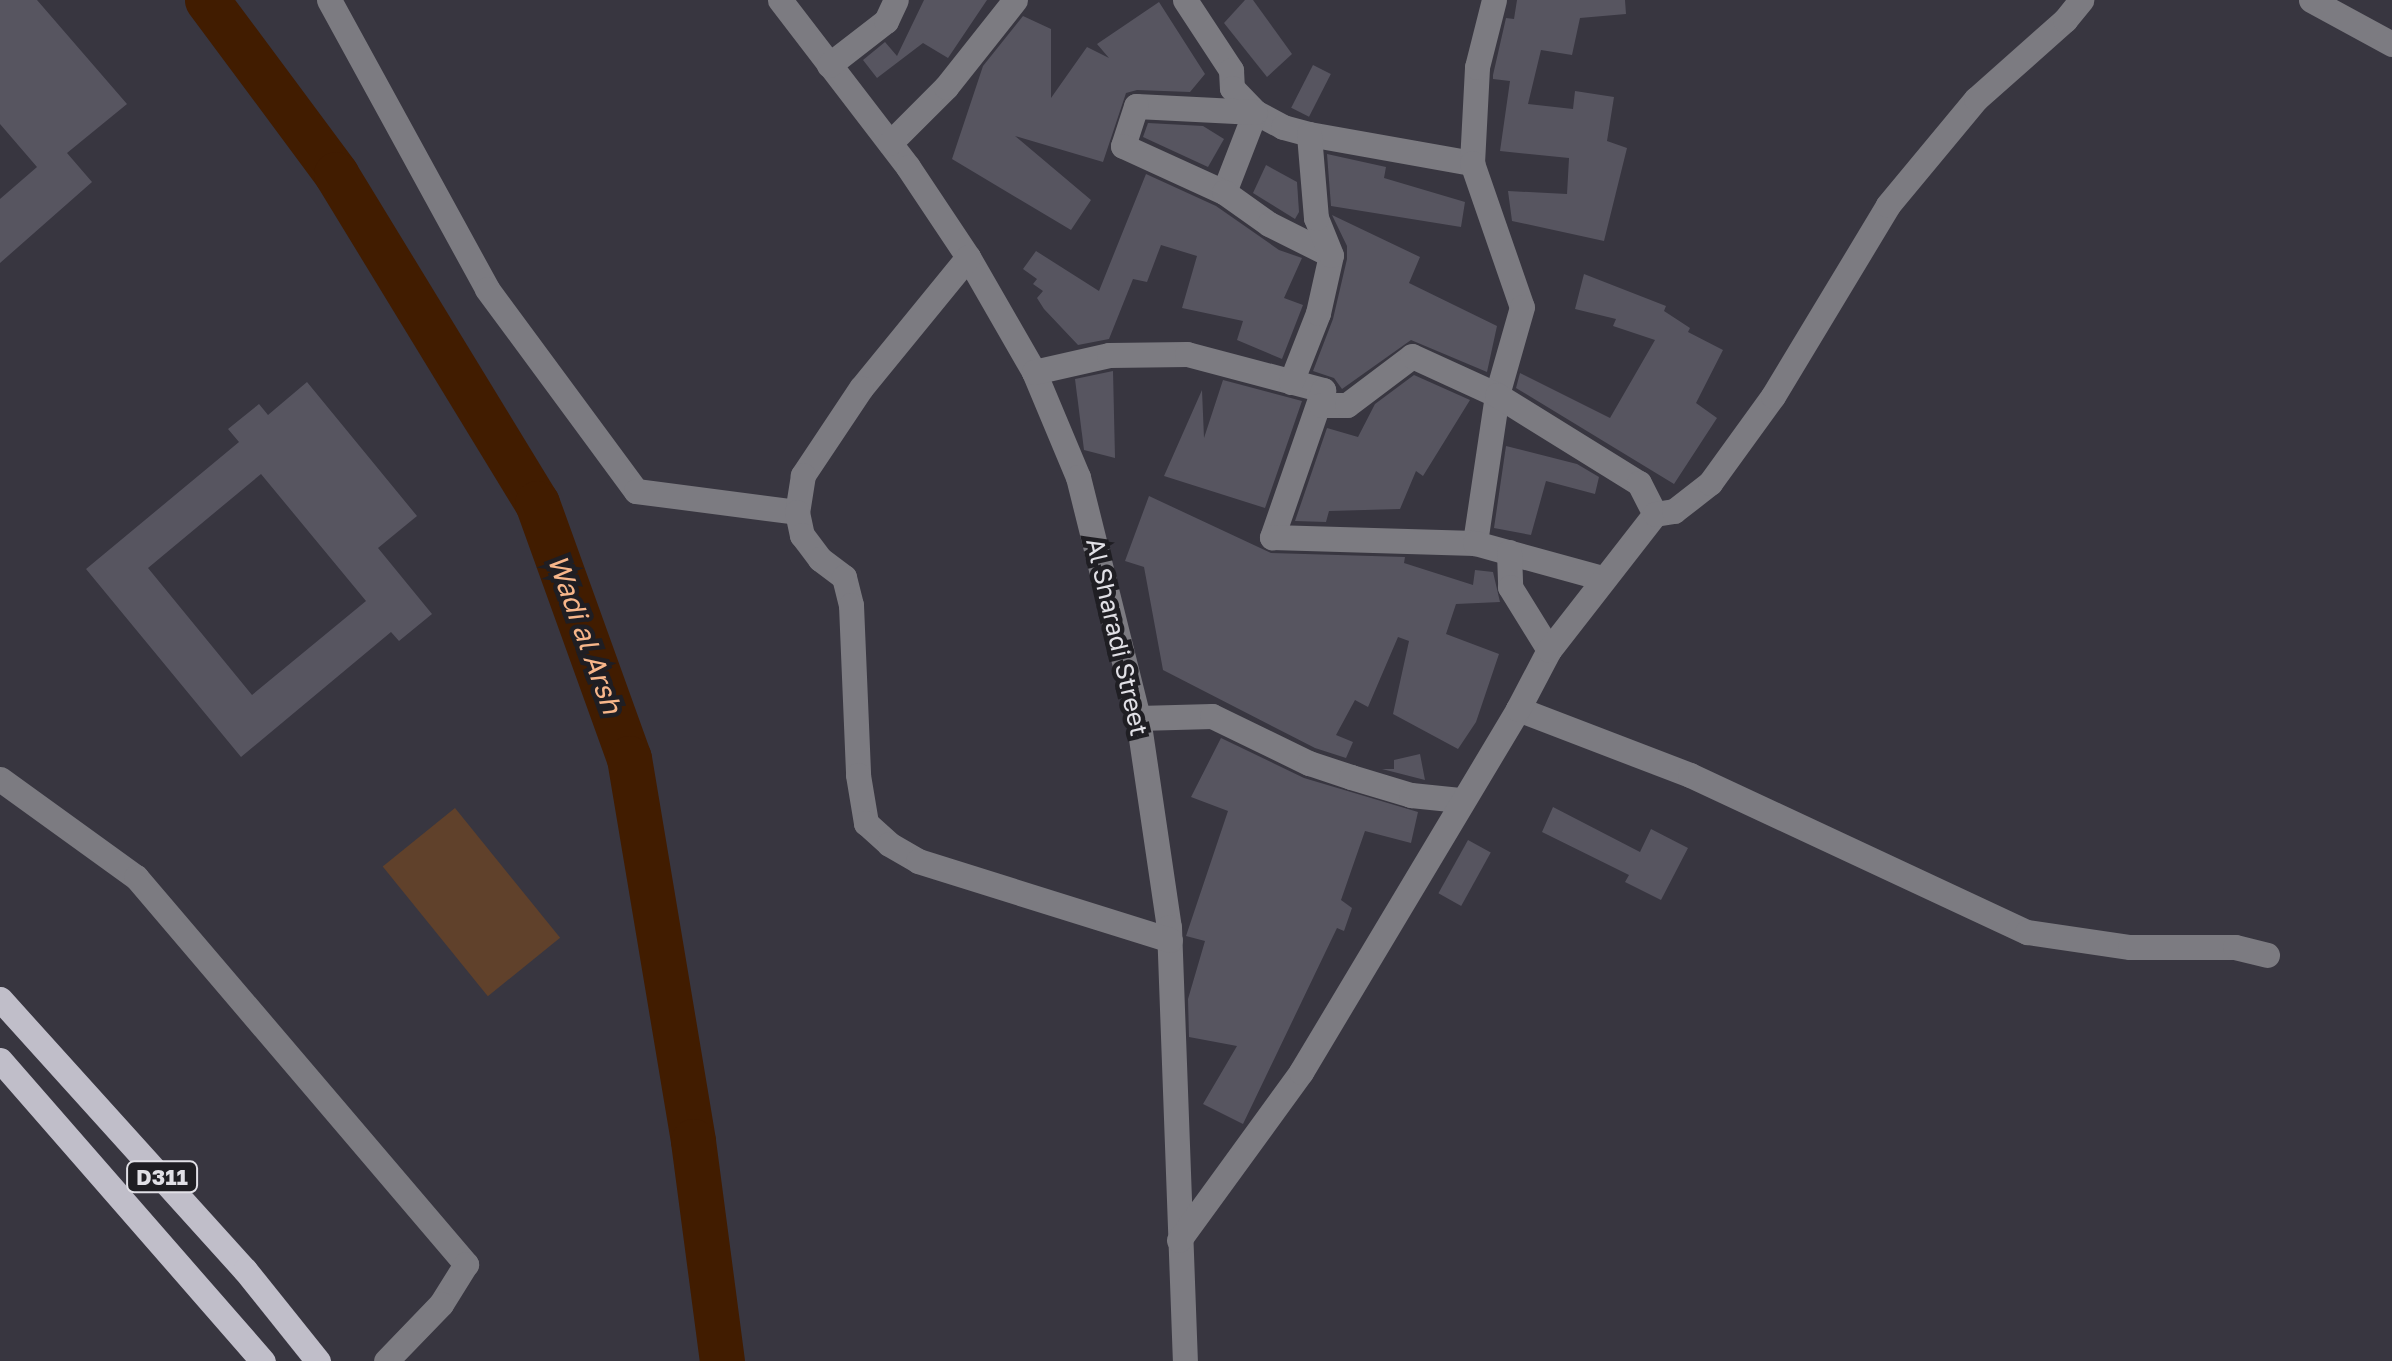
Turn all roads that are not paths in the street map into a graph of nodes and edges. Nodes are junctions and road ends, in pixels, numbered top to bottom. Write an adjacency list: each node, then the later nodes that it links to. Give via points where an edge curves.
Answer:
1 (329, 0): 22 (street, via 487,289 636,491)
2 (780, 0): 10 (street, Al Sharadi Street)
3 (896, 0): 10 (street, via 886,20)
4 (1015, 0): 13 (street, via 946,87)
5 (1185, 0): 11 (street, via 1230,70 1232,88)
6 (1494, 0): 14 (street, via 1477,67)
7 (2081, 0): 23 (street, via 1976,99 1888,205 1773,396 1710,483 1674,511)
8 (2312, 0): 9 (street)
9 (2392, 44)
10 (830, 64): 13 (street, Al Sharadi Street)
11 (1255, 112): 12 (street); 15 (street); 15 (street, via 1136,106 1123,146)
12 (1309, 134): 14 (street); 16 (street, via 1316,218)
13 (890, 143): 17 (street, Al Sharadi Street)
14 (1472, 163): 20 (street, via 1522,307)
15 (1224, 192): 16 (street)
16 (1331, 255): 19 (street)
17 (968, 257): 18 (street, Al Sharadi Street); 22 (street, via 861,388 802,475)
18 (1034, 372): 19 (street, via 1109,355 1187,354); 29 (street, Al Sharadi Street, via 1078,477)
19 (1291, 382): 21 (street, via 1323,390)
20 (1497, 395): 21 (street, via 1412,356 1347,405); 23 (street, via 1639,483); 24 (street)
21 (1321, 405): 24 (street, via 1272,537)
22 (797, 512): 32 (street, via 802,535 844,577 851,605 866,822 918,861)
23 (1655, 514): 26 (street)
24 (1475, 543): 25 (street)
25 (1508, 552): 26 (street); 27 (street, via 1510,586)
26 (1602, 578): 27 (street)
27 (1548, 650): 28 (street)
28 (1518, 710): 31 (street); 33 (street, via 1690,776 2027,932 2130,947 2235,947)
29 (1138, 718): 31 (street, via 1212,716 1350,778); 32 (street, Al Sharadi Street)
30 (0, 779): 39 (street, via 136,877 466,1264 440,1304)
31 (1460, 800): 36 (street, via 1302,1072)
32 (1170, 940): 36 (street, Al Sharadi Street)
33 (2267, 955)
34 (0, 999): 38 (main road, D311, via 245,1270)
35 (0, 1060): 37 (main road, D311)
36 (1178, 1240): 40 (street, Al Sharadi Street)
37 (263, 1361)
38 (318, 1361)
39 (386, 1361)
40 (1186, 1361)

